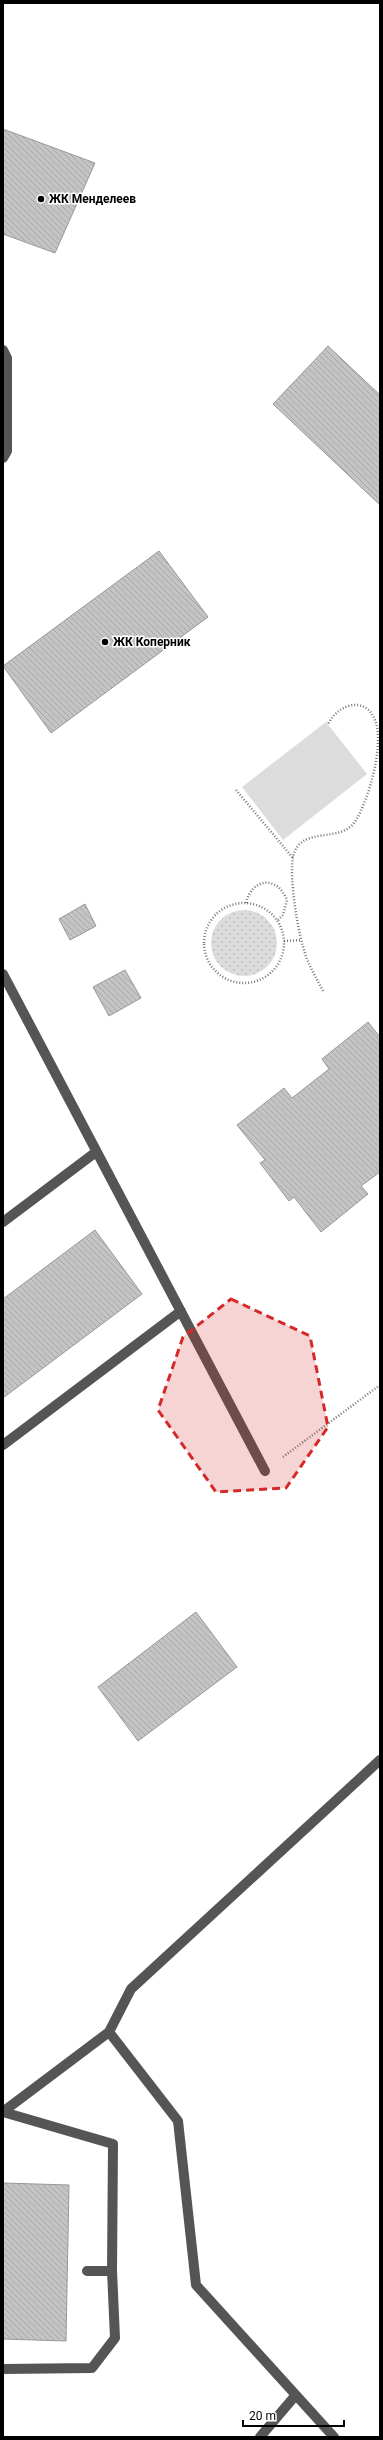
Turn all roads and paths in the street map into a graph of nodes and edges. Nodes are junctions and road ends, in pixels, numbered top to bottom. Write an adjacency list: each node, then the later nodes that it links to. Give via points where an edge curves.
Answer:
1 (3, 350): 2 (street, via 7,358 7,451)
2 (3, 458)
3 (328, 724): 5 (path, via 340,708 351,703 360,705 370,713 377,726 378,736 368,792 356,822 337,834 307,839 299,844)
4 (236, 790): 5 (path)
5 (293, 858): 8 (path, via 293,883)
6 (246, 903): 7 (path, via 258,905 272,913); 7 (path, via 253,887 261,883 278,886 284,892 286,908); 9 (path, via 227,906 214,916 206,929 203,945 207,960 216,973 230,981 246,984 261,980 274,970 282,957)
7 (276, 921): 9 (path, via 281,926)
8 (302, 940): 9 (path); 11 (path, via 305,955)
9 (284, 941)
10 (3, 974): 12 (street)
11 (323, 991)
12 (96, 1152): 13 (street); 14 (street)
13 (3, 1222)
14 (181, 1311): 16 (street); 17 (street)
15 (380, 1385): 17 (path)
16 (3, 1445)
17 (265, 1471)
18 (380, 1760): 19 (street, via 131,1989)
19 (109, 2032): 20 (street); 24 (street, via 178,2121 196,2285)
20 (4, 2112): 22 (street, via 113,2144)
21 (87, 2270): 22 (street)
22 (112, 2271): 23 (street, via 115,2338 92,2368)
23 (3, 2369)
24 (295, 2396): 25 (street); 26 (street)
25 (260, 2437)
26 (334, 2437)

